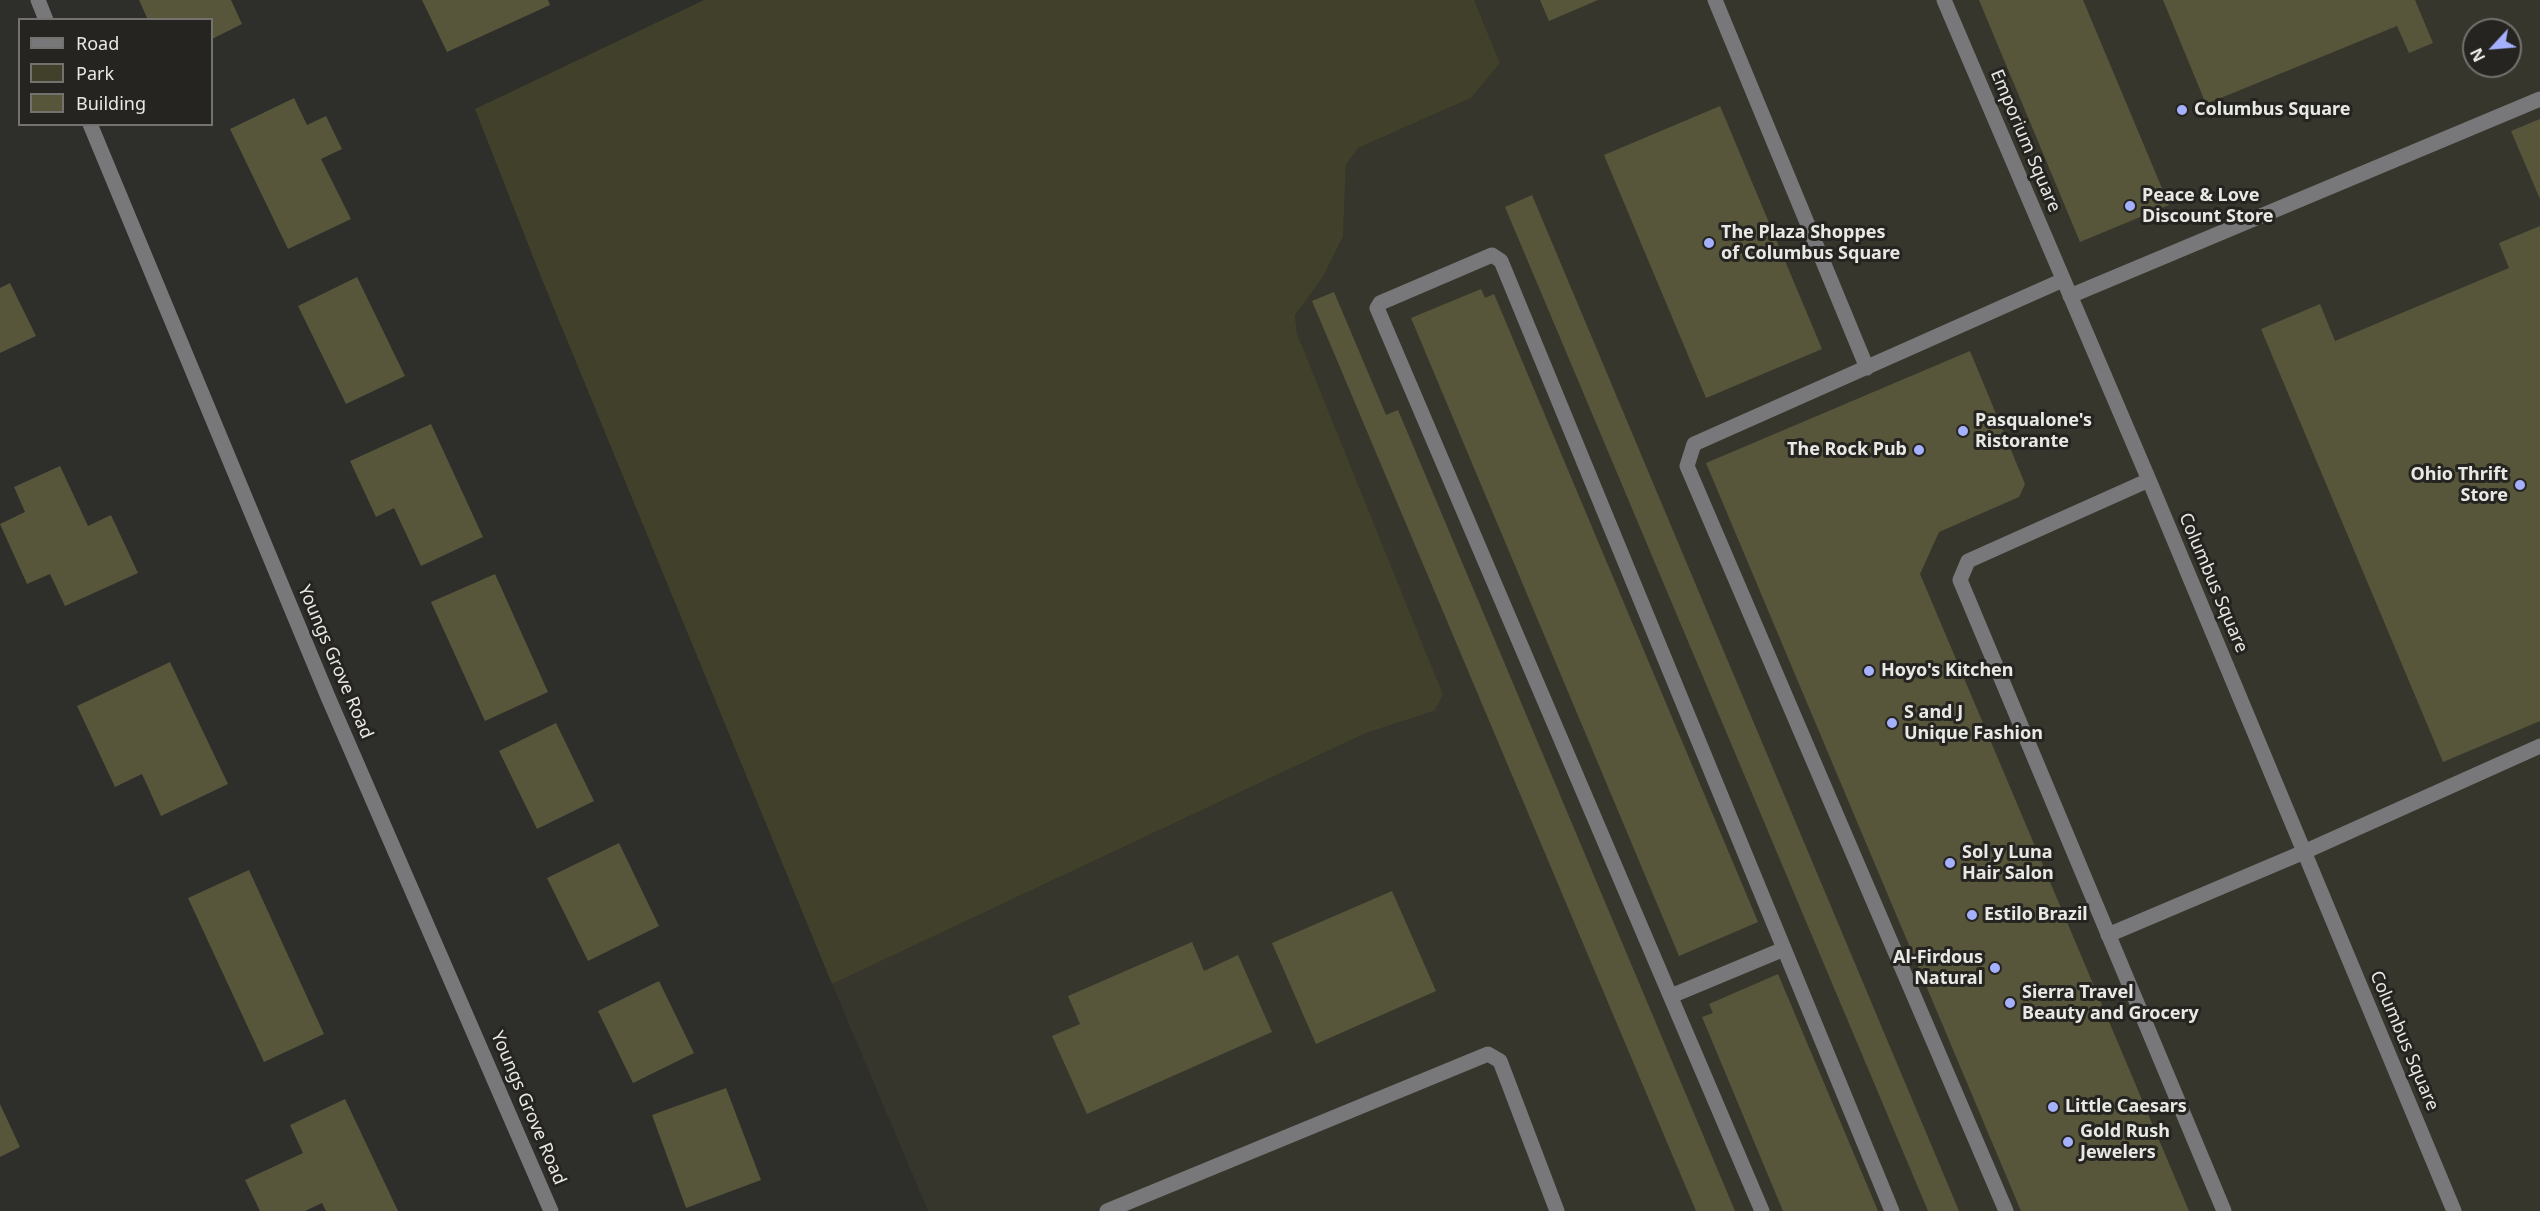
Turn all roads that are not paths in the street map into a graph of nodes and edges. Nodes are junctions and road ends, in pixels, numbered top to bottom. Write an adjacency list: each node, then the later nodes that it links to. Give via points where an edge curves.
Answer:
1 (38, 0): 4 (street)
2 (1715, 0): 9 (street)
3 (1944, 0): 7 (street, Emporium Square)
4 (45, 18)
5 (2540, 99): 8 (street)
6 (91, 126): 16 (street, Youngs Grove Road, via 328,697)
7 (2063, 280): 8 (street, Emporium Square); 9 (street)
8 (2070, 296): 10 (street, Columbus Square)
9 (1868, 368): 21 (street, via 1694,444 1687,466)
10 (2149, 480): 12 (street, Columbus Square); 13 (street, via 1968,561 1960,580)
11 (2540, 746): 12 (street)
12 (2304, 852): 13 (street); 23 (street, Columbus Square)
13 (2108, 935): 22 (street)
14 (1784, 949): 15 (street); 15 (street, via 1501,261 1491,255 1380,303 1377,308); 20 (street)
15 (1671, 996): 19 (street)
16 (551, 1211)
17 (1107, 1211): 18 (street, via 1488,1054 1500,1061)
18 (1557, 1211)
19 (1762, 1211)
20 (1892, 1211)
21 (2006, 1211)
22 (2224, 1211)
23 (2454, 1211)

